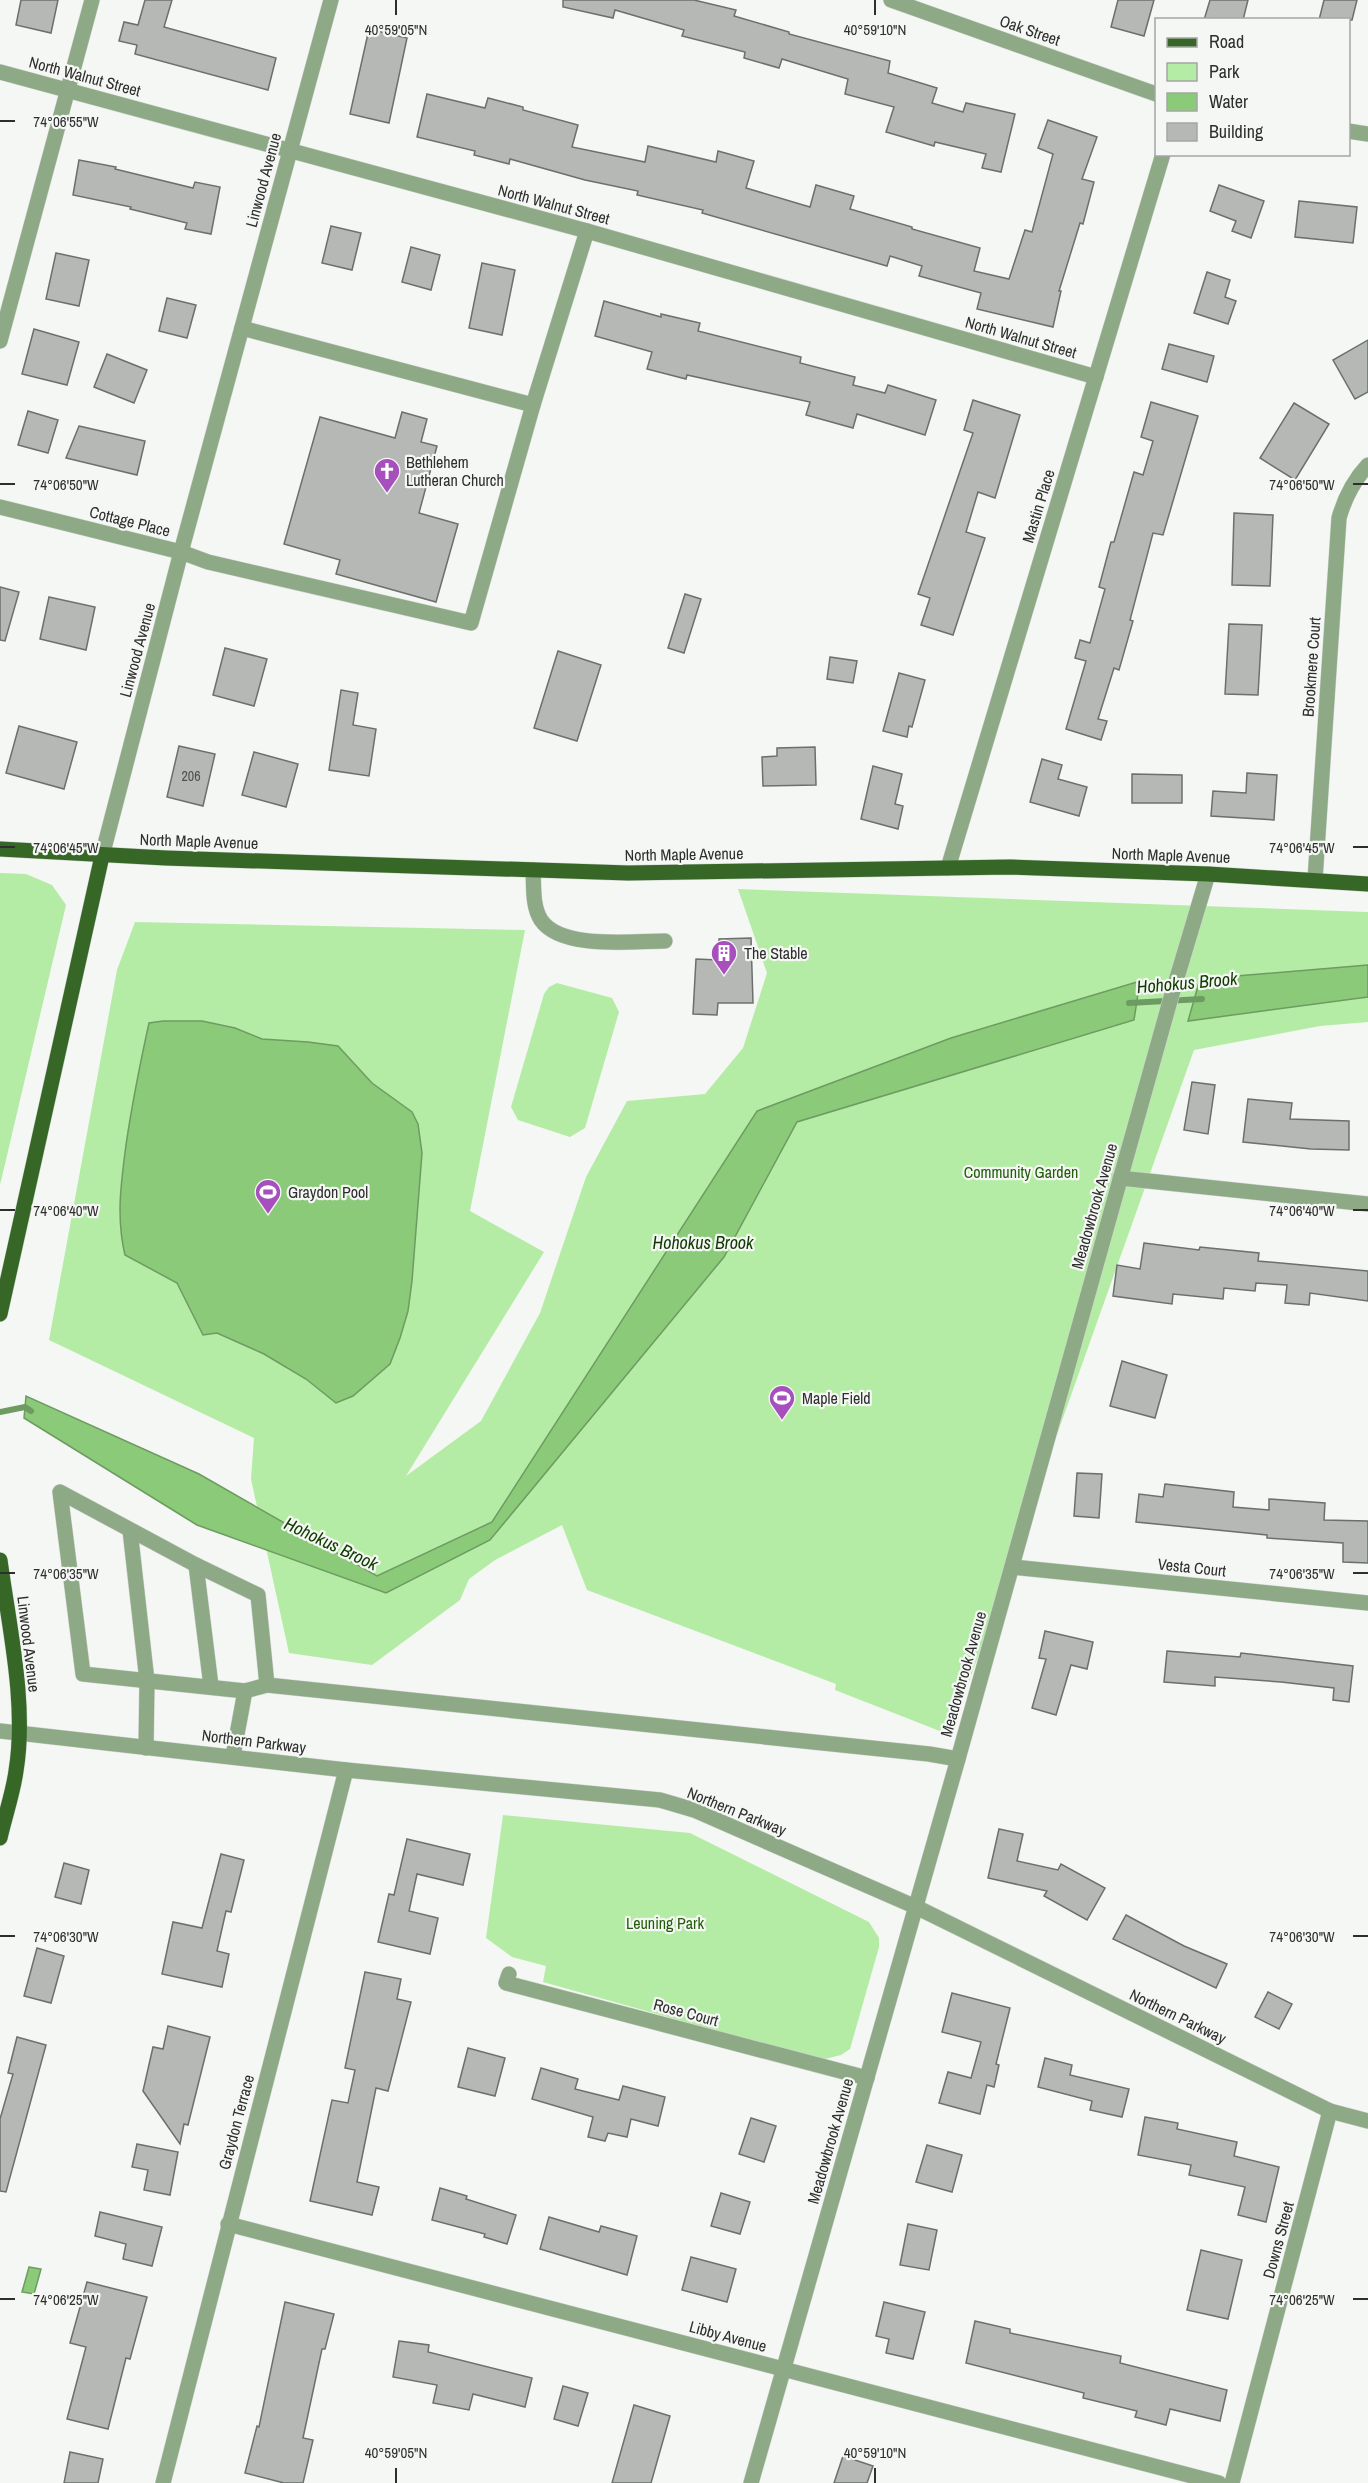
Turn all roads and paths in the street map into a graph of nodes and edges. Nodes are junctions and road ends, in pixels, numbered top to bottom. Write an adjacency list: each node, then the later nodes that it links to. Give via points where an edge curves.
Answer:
1 (92, 0): 5 (street)
2 (331, 0): 9 (street, Linwood Avenue)
3 (891, 0): 6 (street, Oak Street)
4 (0, 72): 5 (street, North Walnut Street)
5 (68, 90): 9 (street, North Walnut Street); 13 (street)
6 (1155, 94)
7 (1350, 131): 8 (street)
8 (1368, 134)
9 (290, 150): 11 (street, North Walnut Street); 12 (street, Linwood Avenue)
10 (1162, 156): 14 (street, Mastin Place)
11 (587, 231): 14 (street, North Walnut Street); 15 (street)
12 (242, 328): 15 (street); 18 (street, Linwood Avenue)
13 (0, 341)
14 (1096, 377): 21 (street, Mastin Place)
15 (533, 405): 18 (street, Cottage Place, via 471,623 208,562)
16 (1368, 465): 24 (street, Brookmere Court, via 1345,497 1339,518)
17 (0, 507): 18 (street, Cottage Place)
18 (181, 552): 20 (street, Linwood Avenue)
19 (0, 849): 20 (main road, North Maple Avenue)
20 (102, 856): 22 (main road, North Maple Avenue); 29 (main road, Linwood Avenue)
21 (948, 868): 22 (main road, North Maple Avenue, via 628,873); 23 (main road, North Maple Avenue)
22 (533, 870): 26 (street, via 540,920 551,930 575,940)
23 (1208, 874): 24 (main road, North Maple Avenue); 27 (street, Meadowbrook Avenue)
24 (1315, 880): 25 (main road, North Maple Avenue)
25 (1368, 884)
26 (665, 941)
27 (1120, 1178): 28 (street); 33 (street, Meadowbrook Avenue)
28 (1368, 1204)
29 (0, 1314)
30 (130, 1530): 32 (street); 35 (street); 35 (street, via 60,1492 83,1674)
31 (0, 1560): 40 (main road, Linwood Avenue, via 19,1700)
32 (196, 1565): 36 (street, via 258,1595); 37 (street)
33 (1012, 1567): 34 (street, Vesta Court); 43 (street, Meadowbrook Avenue)
34 (1368, 1603)
35 (147, 1681): 37 (street); 41 (street)
36 (267, 1685): 38 (street); 43 (street)
37 (211, 1686): 38 (street)
38 (245, 1690): 42 (street)
39 (0, 1731): 40 (street, Northern Parkway)
40 (19, 1732): 41 (street, Northern Parkway); 45 (main road, Linwood Avenue, via 16,1770)
41 (146, 1748): 42 (street, Northern Parkway)
42 (233, 1756): 44 (street, Northern Parkway)
43 (958, 1759): 46 (street, Meadowbrook Avenue)
44 (346, 1770): 46 (street, Northern Parkway, via 660,1800 694,1810); 51 (street, Graydon Terrace)
45 (0, 1838)
46 (916, 1907): 48 (street, Meadowbrook Avenue); 49 (street, Northern Parkway)
47 (508, 1974): 48 (street, Rose Court, via 506,1983)
48 (867, 2078): 52 (street, Meadowbrook Avenue)
49 (1330, 2111): 50 (street, Northern Parkway); 56 (street, Downs Street)
50 (1368, 2121)
51 (228, 2224): 52 (street, Libby Avenue); 53 (street, Graydon Terrace)
52 (783, 2369): 54 (street, Meadowbrook Avenue); 55 (street, Libby Avenue)
53 (163, 2483)
54 (751, 2483)
55 (1218, 2483)
56 (1232, 2483)

